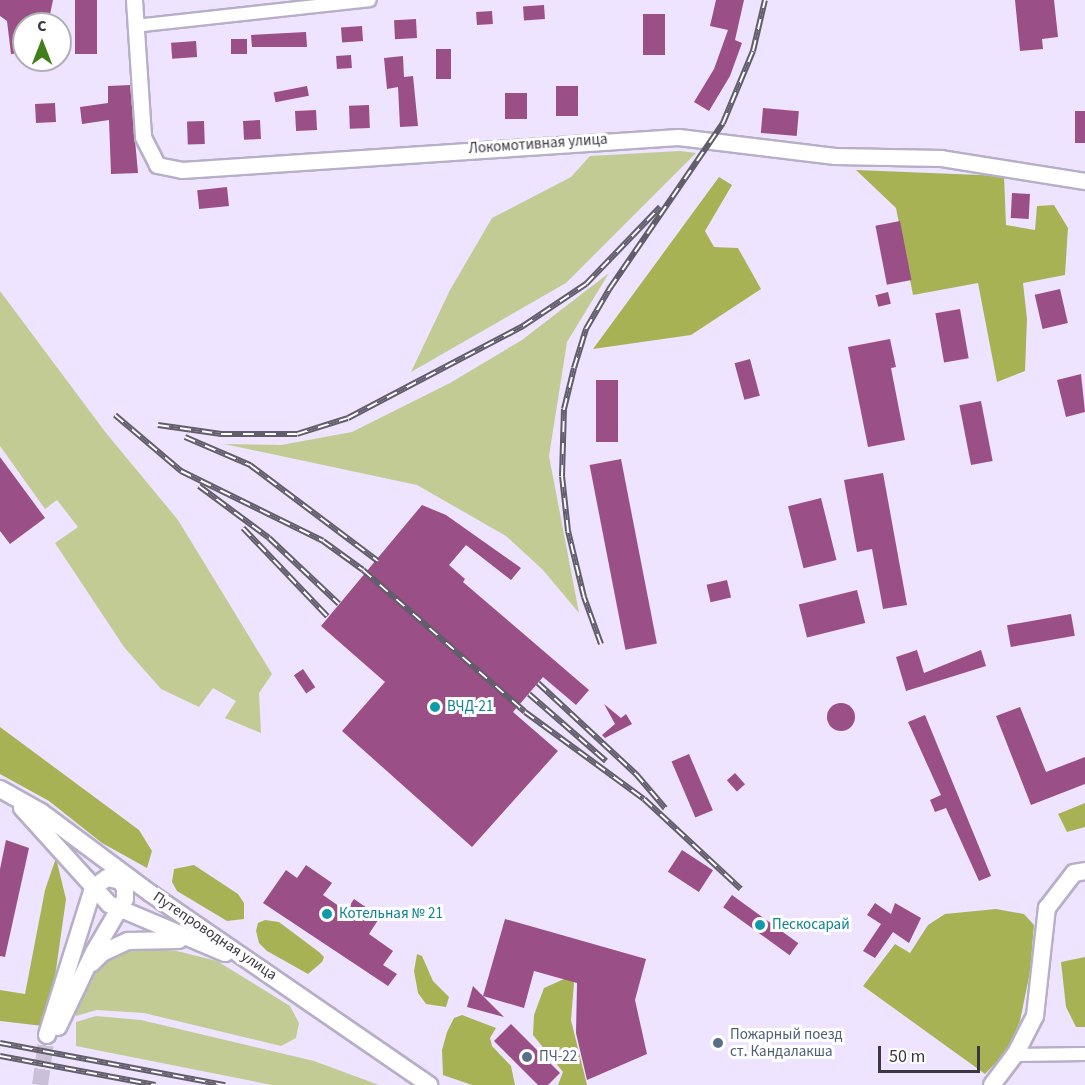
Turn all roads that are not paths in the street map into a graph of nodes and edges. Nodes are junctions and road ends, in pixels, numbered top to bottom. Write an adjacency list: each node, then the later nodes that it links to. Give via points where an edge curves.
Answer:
1 (134, 0): 3 (street, Локомотивная улица)
2 (370, 0): 3 (street)
3 (135, 26): 4 (street, Локомотивная улица, via 142,137 157,165 182,170 678,137 835,156 941,158)
4 (1085, 181)
5 (5, 791): 6 (main road); 7 (main road, Путепроводная улица, via 41,812)
6 (71, 859): 10 (main road); 13 (main road, via 79,896)
7 (108, 863): 9 (main road); 11 (main road, Путепроводная улица)
8 (1085, 871): 18 (main road, via 1074,873 1047,908 1035,1016)
9 (120, 879): 10 (main road, via 107,878); 11 (main road); 12 (main road, via 125,888)
10 (93, 888): 12 (main road); 13 (main road)
11 (150, 893): 16 (main road, Путепроводная улица)
12 (120, 910): 14 (main road); 15 (main road)
13 (75, 941): 15 (main road, via 50,1036)
14 (220, 950): 15 (main road, via 182,940 128,941 102,953); 16 (main road)
15 (85, 970)
16 (276, 977): 19 (main road, Путепроводная улица)
17 (1085, 1054): 18 (street)
18 (1015, 1055): 20 (main road)
19 (429, 1085)
20 (992, 1085)

